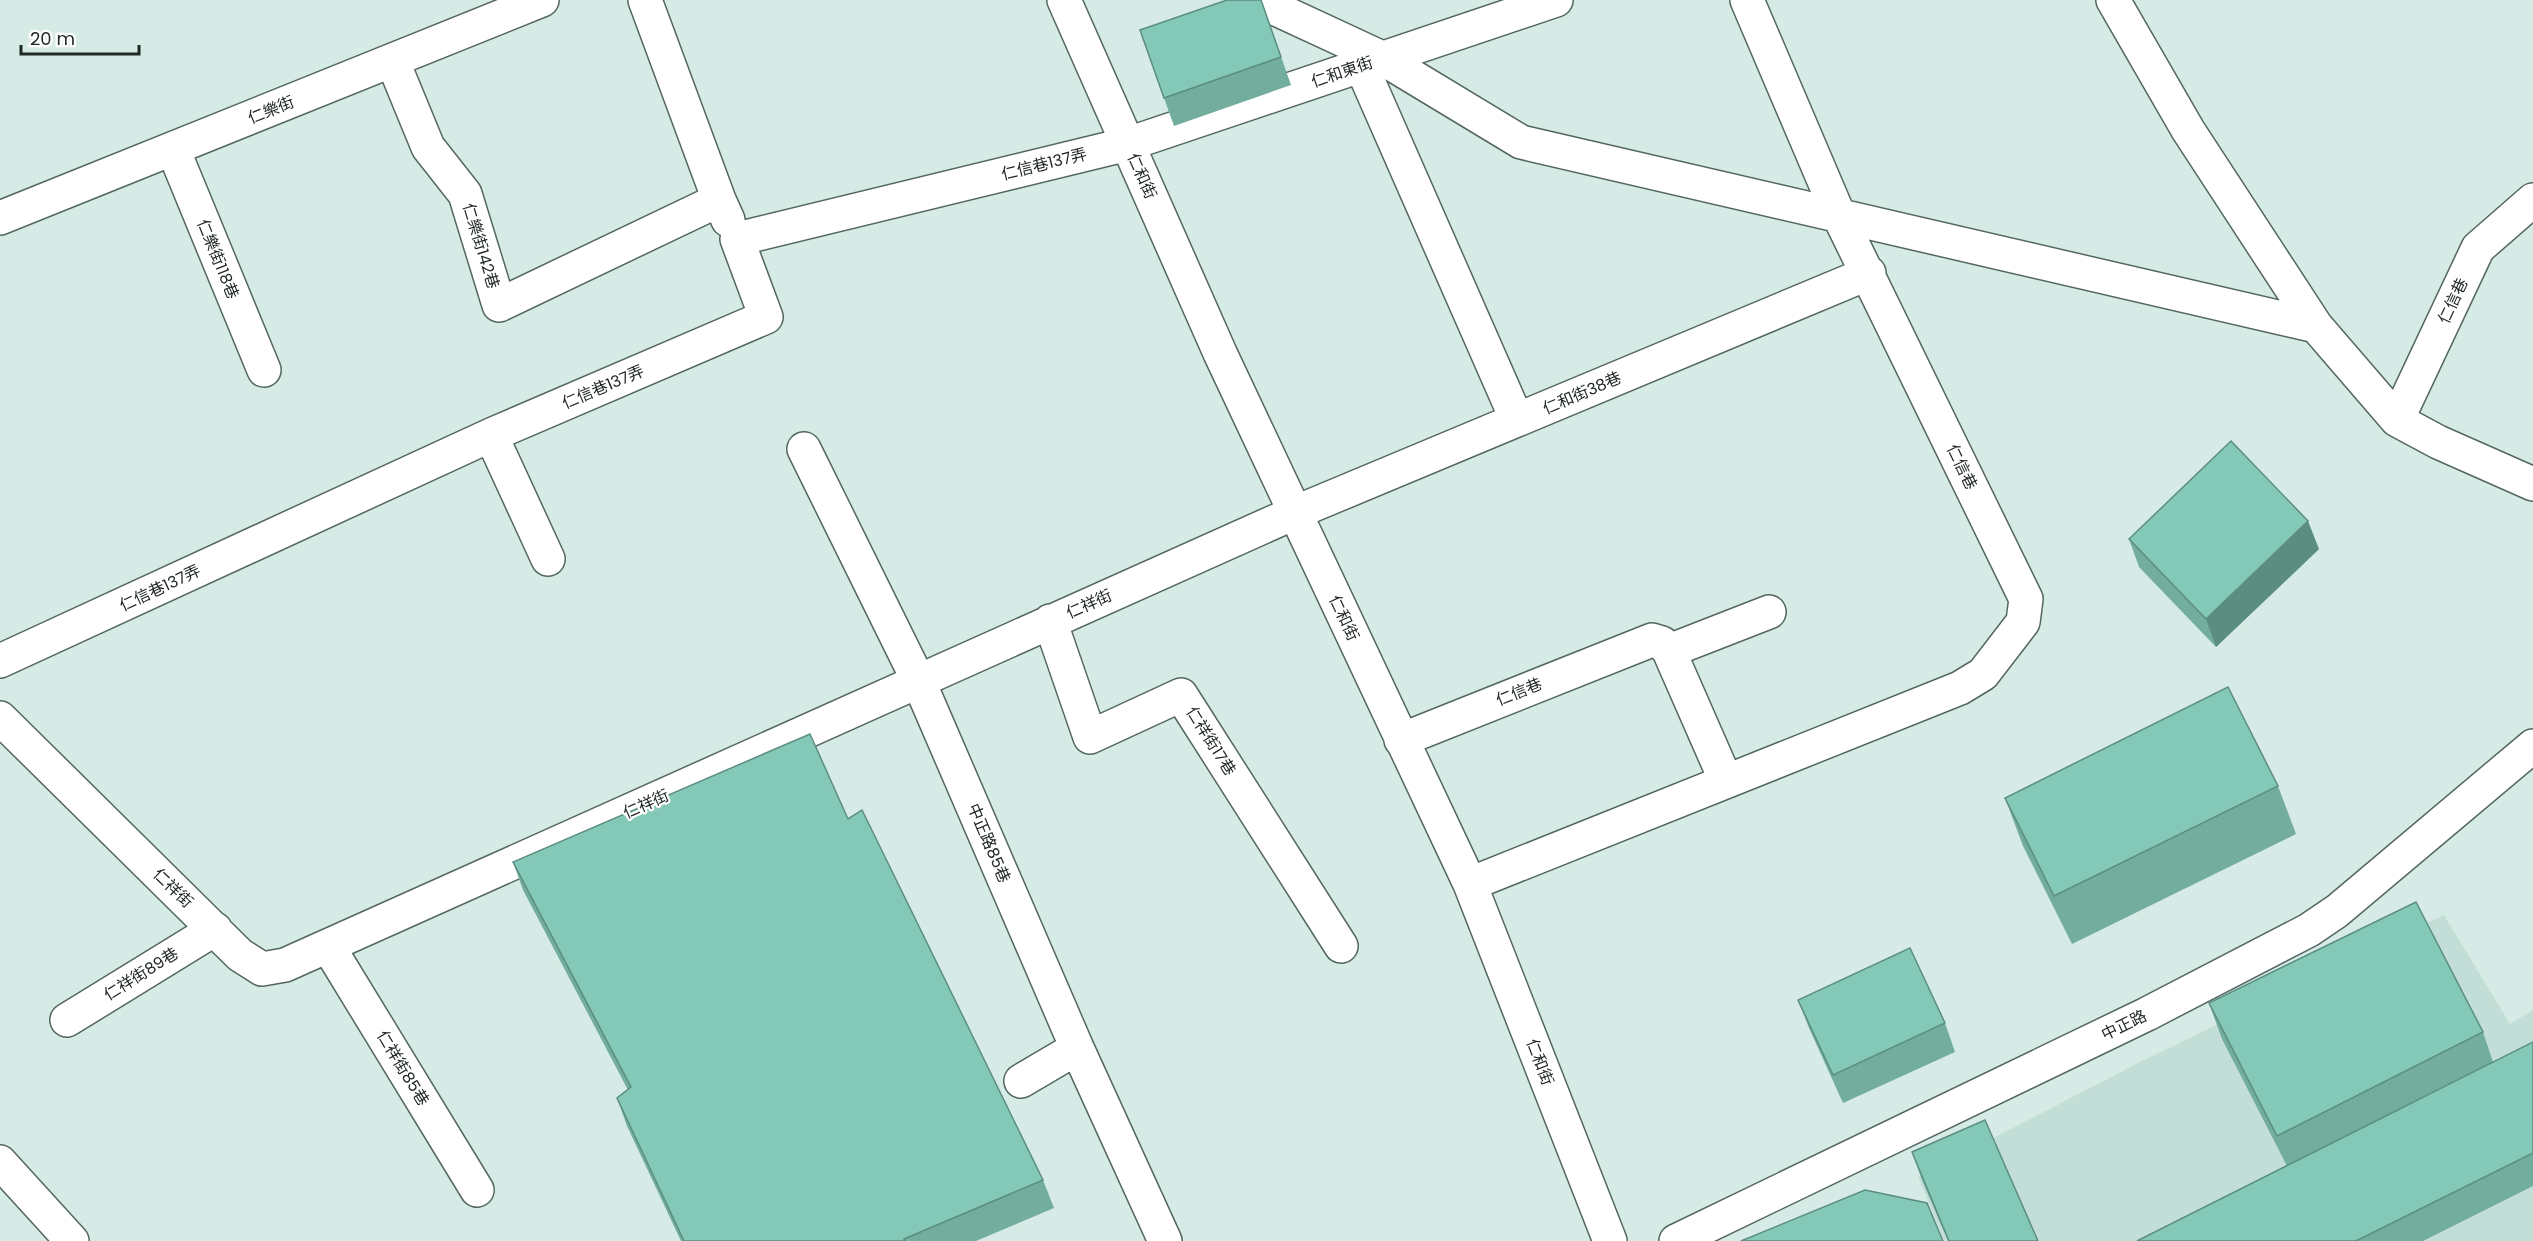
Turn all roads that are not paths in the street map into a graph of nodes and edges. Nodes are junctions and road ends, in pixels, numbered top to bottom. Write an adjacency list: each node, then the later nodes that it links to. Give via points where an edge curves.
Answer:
1 (542, 0): 8 (street, 仁樂街)
2 (645, 0): 12 (street)
3 (1064, 0): 10 (street, 仁和街)
4 (1257, 0): 9 (street)
5 (1556, 0): 9 (street, 仁和東街)
6 (1747, 0): 15 (street, 仁信巷)
7 (2113, 0): 18 (street, via 2188,130)
8 (393, 62): 11 (street, 仁樂街); 12 (street, 仁樂街142巷, via 428,147 465,194 499,305)
9 (1372, 62): 10 (street, 仁和東街); 15 (street, via 1521,142); 20 (street)
10 (1128, 144): 16 (street, 仁信巷137弄); 25 (street, 仁和街)
11 (173, 149): 14 (street, 仁樂街); 19 (street, 仁樂街118巷)
12 (719, 200): 16 (street)
13 (2533, 200): 21 (street, 仁信巷, via 2478,248)
14 (0, 218)
15 (1840, 218): 17 (street, 仁信巷); 18 (street)
16 (737, 239): 22 (street, 仁信巷137弄, via 766,316)
17 (1869, 273): 20 (street, 仁和街38巷); 35 (street, 仁信巷, via 2026,599 2023,622 1983,674 1960,688)
18 (2316, 326): 21 (street)
19 (264, 370)
20 (1517, 420): 25 (street, 仁和街38巷)
21 (2397, 420): 24 (street)
22 (491, 435): 26 (street); 30 (street, 仁信巷137弄)
23 (804, 449): 31 (street, 中正路85巷)
24 (2533, 484)
25 (1294, 513): 28 (street, 仁祥街); 33 (street, 仁和街)
26 (548, 559)
27 (1769, 612): 29 (street)
28 (1050, 621): 31 (street, 仁祥街); 39 (street, 仁祥街17巷, via 1090,737 1181,695)
29 (1670, 651): 33 (street, 仁信巷, via 1652,640 1640,643); 35 (street)
30 (0, 662)
31 (919, 682): 38 (street, 仁祥街); 41 (street, 中正路85巷)
32 (0, 718): 37 (street, 仁祥街)
33 (1401, 740): 36 (street, 仁和街)
34 (2533, 746): 48 (street, 中正路, via 2337,911 2309,930 2147,1014)
35 (1726, 781): 36 (street, 仁信巷)
36 (1470, 884): 47 (street, 仁和街)
37 (215, 929): 38 (street, 仁祥街, via 240,955 262,969 285,965); 40 (street, 仁祥街89巷)
38 (328, 946): 44 (street, 仁祥街85巷)
39 (1341, 946)
40 (67, 1020)
41 (1077, 1048): 42 (street); 46 (street, 中正路85巷)
42 (1021, 1081)
43 (0, 1162): 45 (street)
44 (477, 1190)
45 (72, 1241)
46 (1165, 1241)
47 (1610, 1241)
48 (1676, 1241)

